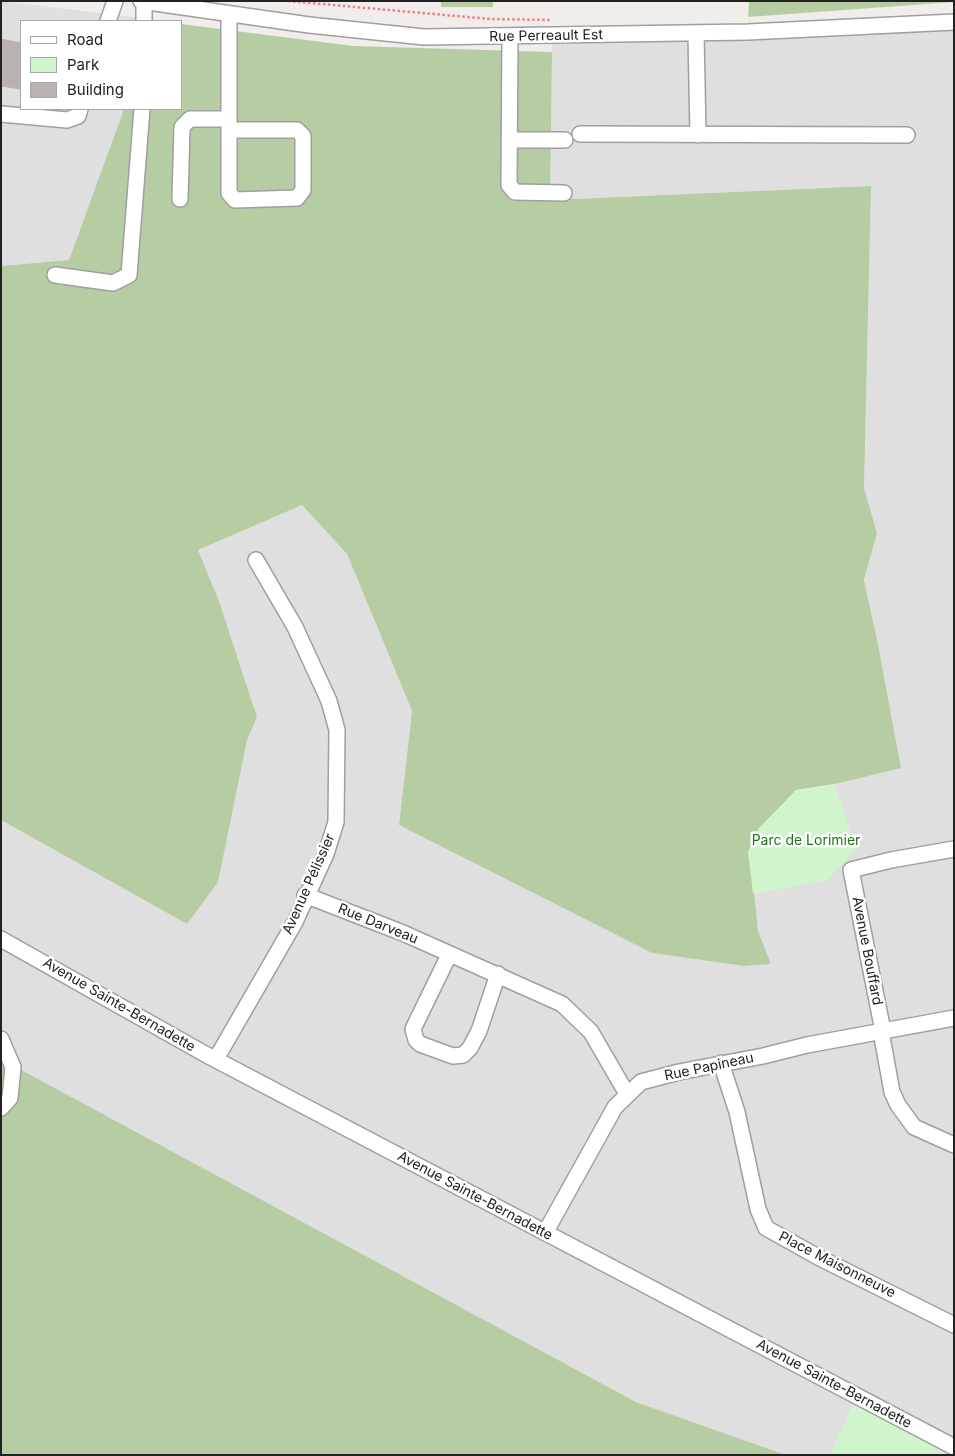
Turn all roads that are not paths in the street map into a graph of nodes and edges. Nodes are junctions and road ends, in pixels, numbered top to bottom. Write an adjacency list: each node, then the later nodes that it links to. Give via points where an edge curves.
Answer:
1 (114, 1): 4 (street)
2 (143, 2): 3 (street, Rue Perreault Est); 5 (street)
3 (229, 14): 8 (street, Rue Perreault Est, via 424,37); 12 (street)
4 (108, 20)
5 (144, 20)
6 (954, 22): 7 (street, Rue Perreault Est)
7 (696, 34): 8 (street, Rue Perreault Est); 14 (street)
8 (510, 37): 16 (street)
9 (80, 110): 11 (street, via 78,116 67,120)
10 (142, 110): 20 (street, via 129,274 113,283)
11 (1, 114)
12 (229, 124): 12 (street, via 229,193 236,200 297,198 303,190 303,136 297,130); 19 (street, via 190,119 182,126)
13 (580, 134): 14 (street)
14 (698, 135): 15 (street)
15 (907, 135)
16 (509, 140): 17 (street); 18 (street, via 509,185 514,192)
17 (565, 140)
18 (564, 193)
19 (180, 199)
20 (55, 275)
21 (256, 560): 23 (street, Avenue Pélissier, via 295,627 329,701 337,730 336,822 326,854)
22 (954, 849): 28 (street, Avenue Bouffard, via 851,870)
23 (305, 895): 25 (street, Rue Darveau, via 403,933); 30 (street, Avenue Pélissier, via 295,922 269,970)
24 (1, 938): 30 (street, Avenue Sainte-Bernadette)
25 (449, 955): 26 (street, Rue Darveau); 26 (street, via 413,1029 420,1044 453,1056 462,1055 470,1048)
26 (498, 974): 32 (street, Rue Darveau, via 562,1004 591,1032)
27 (954, 1018): 28 (street, Rue Papineau)
28 (883, 1031): 31 (street, Rue Papineau); 34 (street, via 888,1073 898,1105 914,1126)
29 (1, 1039): 33 (street, via 13,1067 10,1098)
30 (216, 1059): 35 (street, Avenue Sainte-Bernadette)
31 (721, 1063): 32 (street, Rue Papineau, via 642,1082); 36 (street, Place Maisonneuve, via 737,1112 758,1209 766,1228)
32 (627, 1094): 35 (street, Rue Papineau, via 615,1107)
33 (1, 1108)
34 (954, 1145)
35 (545, 1233): 37 (street, Avenue Sainte-Bernadette)
36 (954, 1325)
37 (954, 1447)

